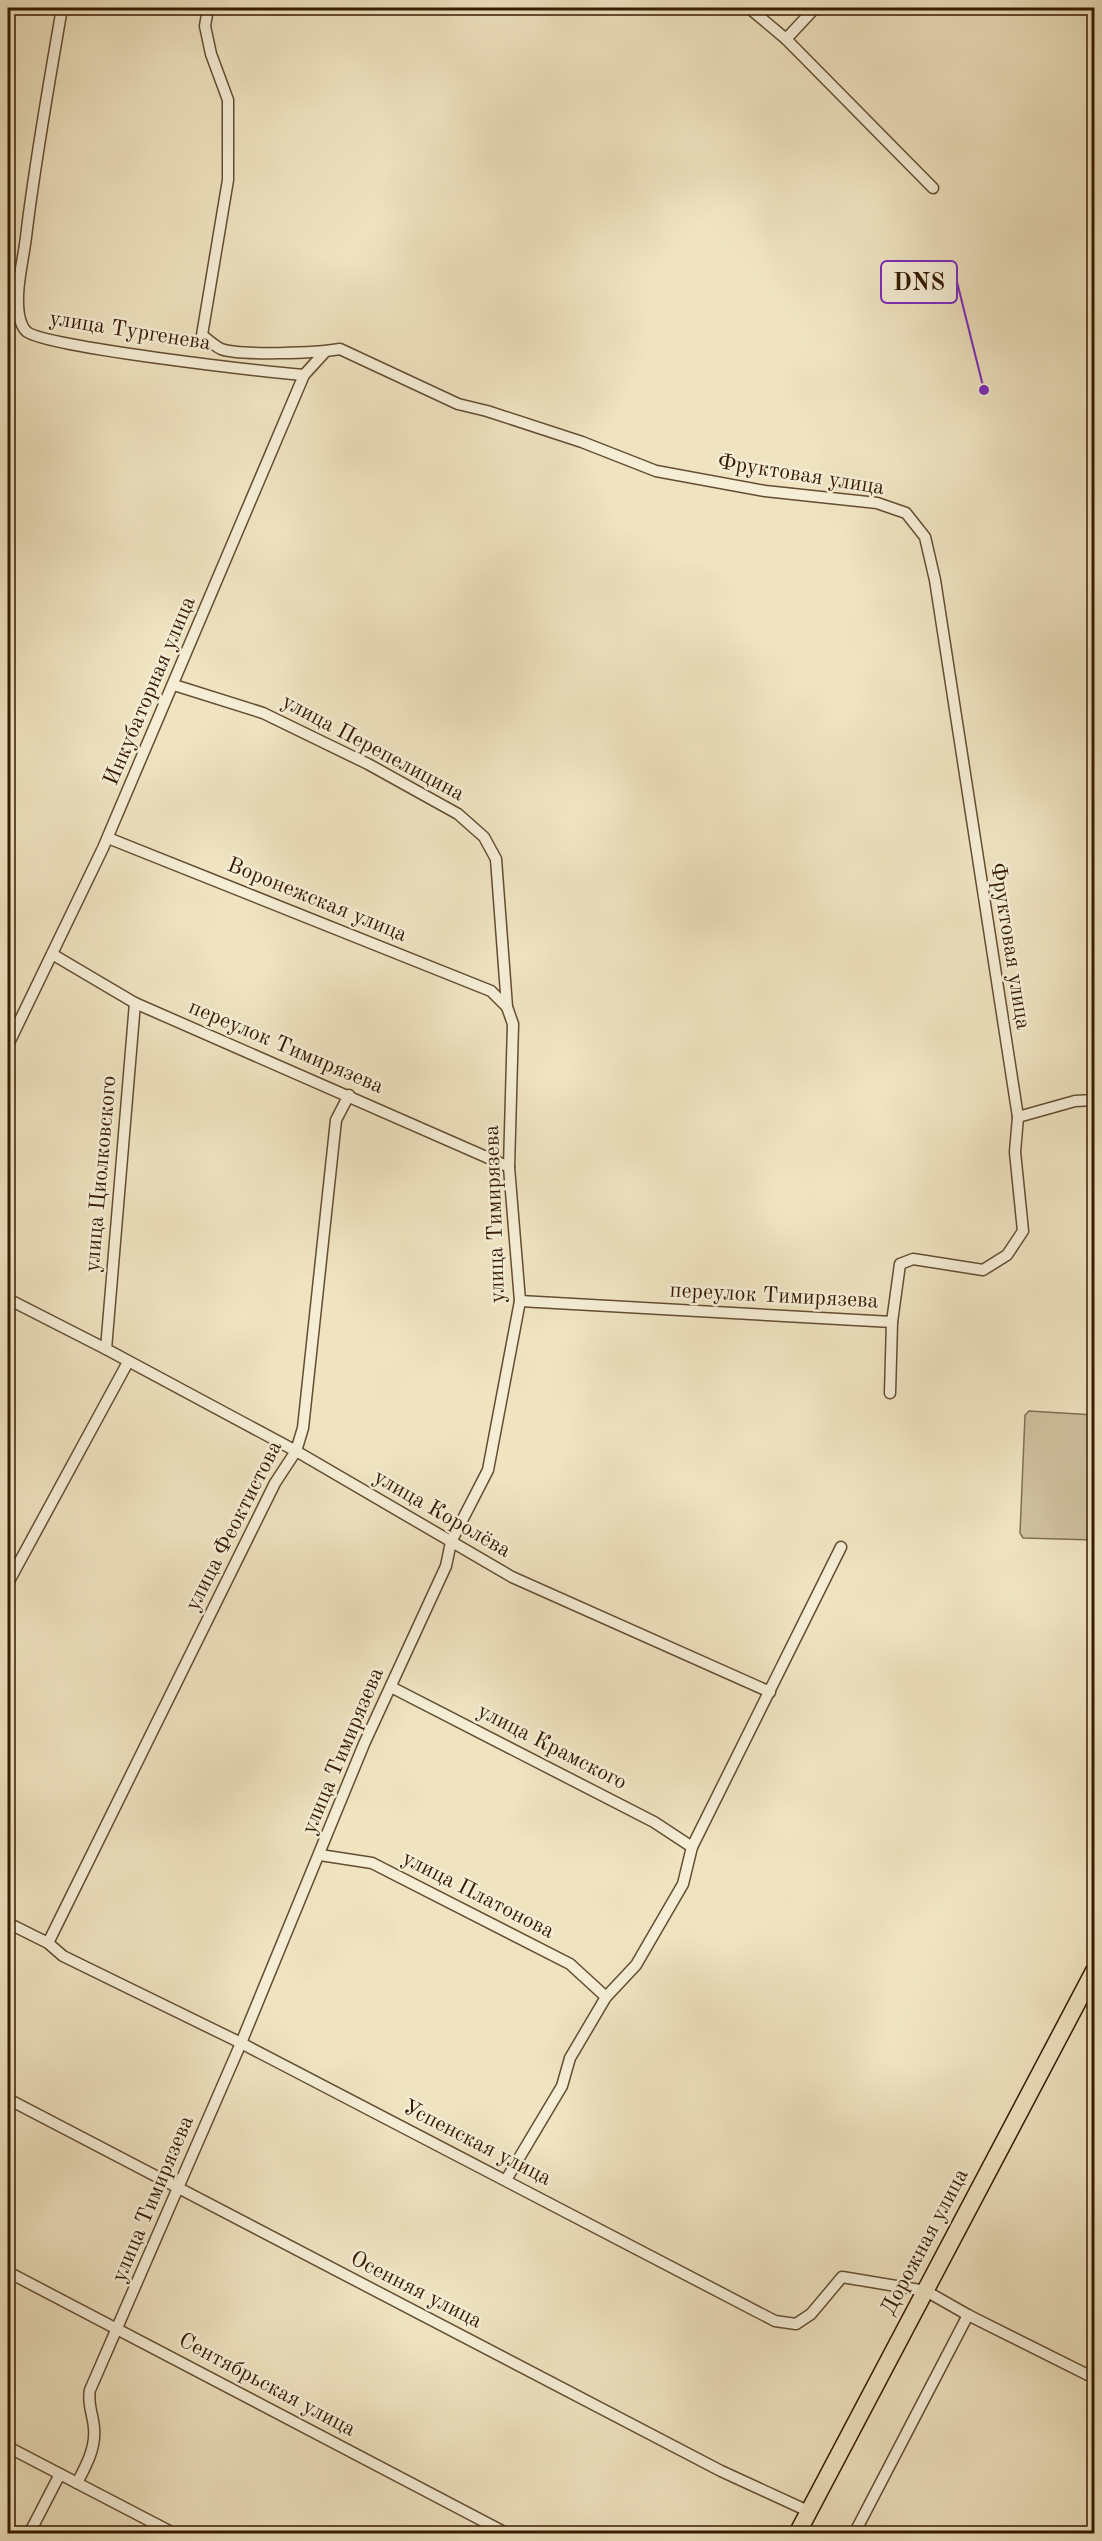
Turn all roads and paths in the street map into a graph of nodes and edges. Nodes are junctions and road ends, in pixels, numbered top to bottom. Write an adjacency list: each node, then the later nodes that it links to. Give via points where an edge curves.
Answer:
1 (62, 8): 8 (street, улица Тургенева, via 28,215 19,293 21,325 28,333 48,339 137,355)
2 (208, 8): 7 (street, Фруктовая улица, via 205,26 211,54 228,100 228,180 202,335 220,349)
3 (749, 8): 5 (street)
4 (815, 8): 5 (street)
5 (786, 39): 6 (street)
6 (933, 188)
7 (325, 352): 8 (street, Инкубаторная улица); 17 (street, Фруктовая улица, via 340,349 458,404 582,442 656,471 765,491 877,503 906,513 926,537 935,580)
8 (304, 375): 9 (street, Инкубаторная улица)
9 (174, 685): 10 (street, Инкубаторная улица); 13 (street, улица Перепелицина, via 263,713 357,759 458,814 484,837 496,859)
10 (108, 838): 11 (street, Инкубаторная улица); 13 (street, Воронежская улица, via 491,991)
11 (52, 954): 12 (street, переулок Тимирязева); 14 (street, Инкубаторная улица)
12 (135, 1003): 15 (street, переулок Тимирязева); 22 (street, улица Циолковского)
13 (507, 1007): 18 (street, улица Тимирязева, via 513,1024)
14 (8, 1045)
15 (349, 1095): 18 (street, переулок Тимирязева); 25 (street, улица Феоктистова, via 336,1120 303,1428)
16 (1095, 1100): 17 (street, via 1075,1101)
17 (1018, 1117): 21 (street, переулок Тимирязева, via 1015,1152 1023,1231 1006,1256 983,1270 913,1259 900,1264)
18 (509, 1167): 20 (street, улица Тимирязева)
19 (8, 1299): 22 (street, улица Королёва)
20 (520, 1301): 21 (street, переулок Тимирязева); 26 (street, улица Тимирязева, via 488,1470)
21 (892, 1322): 24 (street)
22 (105, 1349): 23 (street, улица Королёва)
23 (128, 1362): 25 (street, улица Королёва); 28 (street)
24 (890, 1393)
25 (296, 1451): 26 (street, улица Королёва); 34 (street, улица Феоктистова, via 274,1483)
26 (451, 1542): 29 (street, улица Тимирязева, via 446,1566); 30 (street, улица Королёва, via 512,1577)
27 (841, 1547): 30 (street)
28 (8, 1583)
29 (391, 1687): 31 (street, улица Крамского, via 654,1822); 32 (street, улица Тимирязева)
30 (770, 1692): 31 (street)
31 (692, 1847): 36 (street, via 682,1884 636,1965)
32 (320, 1855): 36 (street, улица Платонова, via 372,1863 570,1964); 37 (street, улица Тимирязева)
33 (8, 1923): 34 (street, Успенская улица)
34 (48, 1943): 37 (street, Успенская улица, via 63,1956)
35 (1095, 1971): 42 (main road, Дорожная улица)
36 (606, 1996): 39 (street, via 570,2058 562,2086)
37 (241, 2043): 39 (street, Успенская улица); 40 (street, улица Тимирязева)
38 (8, 2099): 40 (street, Осенняя улица)
39 (506, 2180): 42 (street, Успенская улица, via 775,2321 795,2324 811,2314 842,2277)
40 (178, 2189): 44 (street, улица Тимирязева); 49 (street, Осенняя улица, via 710,2465)
41 (8, 2272): 44 (street, Сентябрьская улица)
42 (926, 2291): 43 (street); 49 (main road, Дорожная улица)
43 (968, 2315): 45 (street); 54 (street)
44 (118, 2330): 48 (street, улица Тимирязева, via 90,2390 92,2448); 52 (street, Сентябрьская улица)
45 (1095, 2378)
46 (8, 2447): 47 (street)
47 (60, 2474): 48 (street); 50 (street)
48 (77, 2483): 51 (street)
49 (808, 2511): 53 (main road, Дорожная улица)
50 (29, 2534)
51 (175, 2534)
52 (508, 2534)
53 (797, 2534)
54 (854, 2534)

